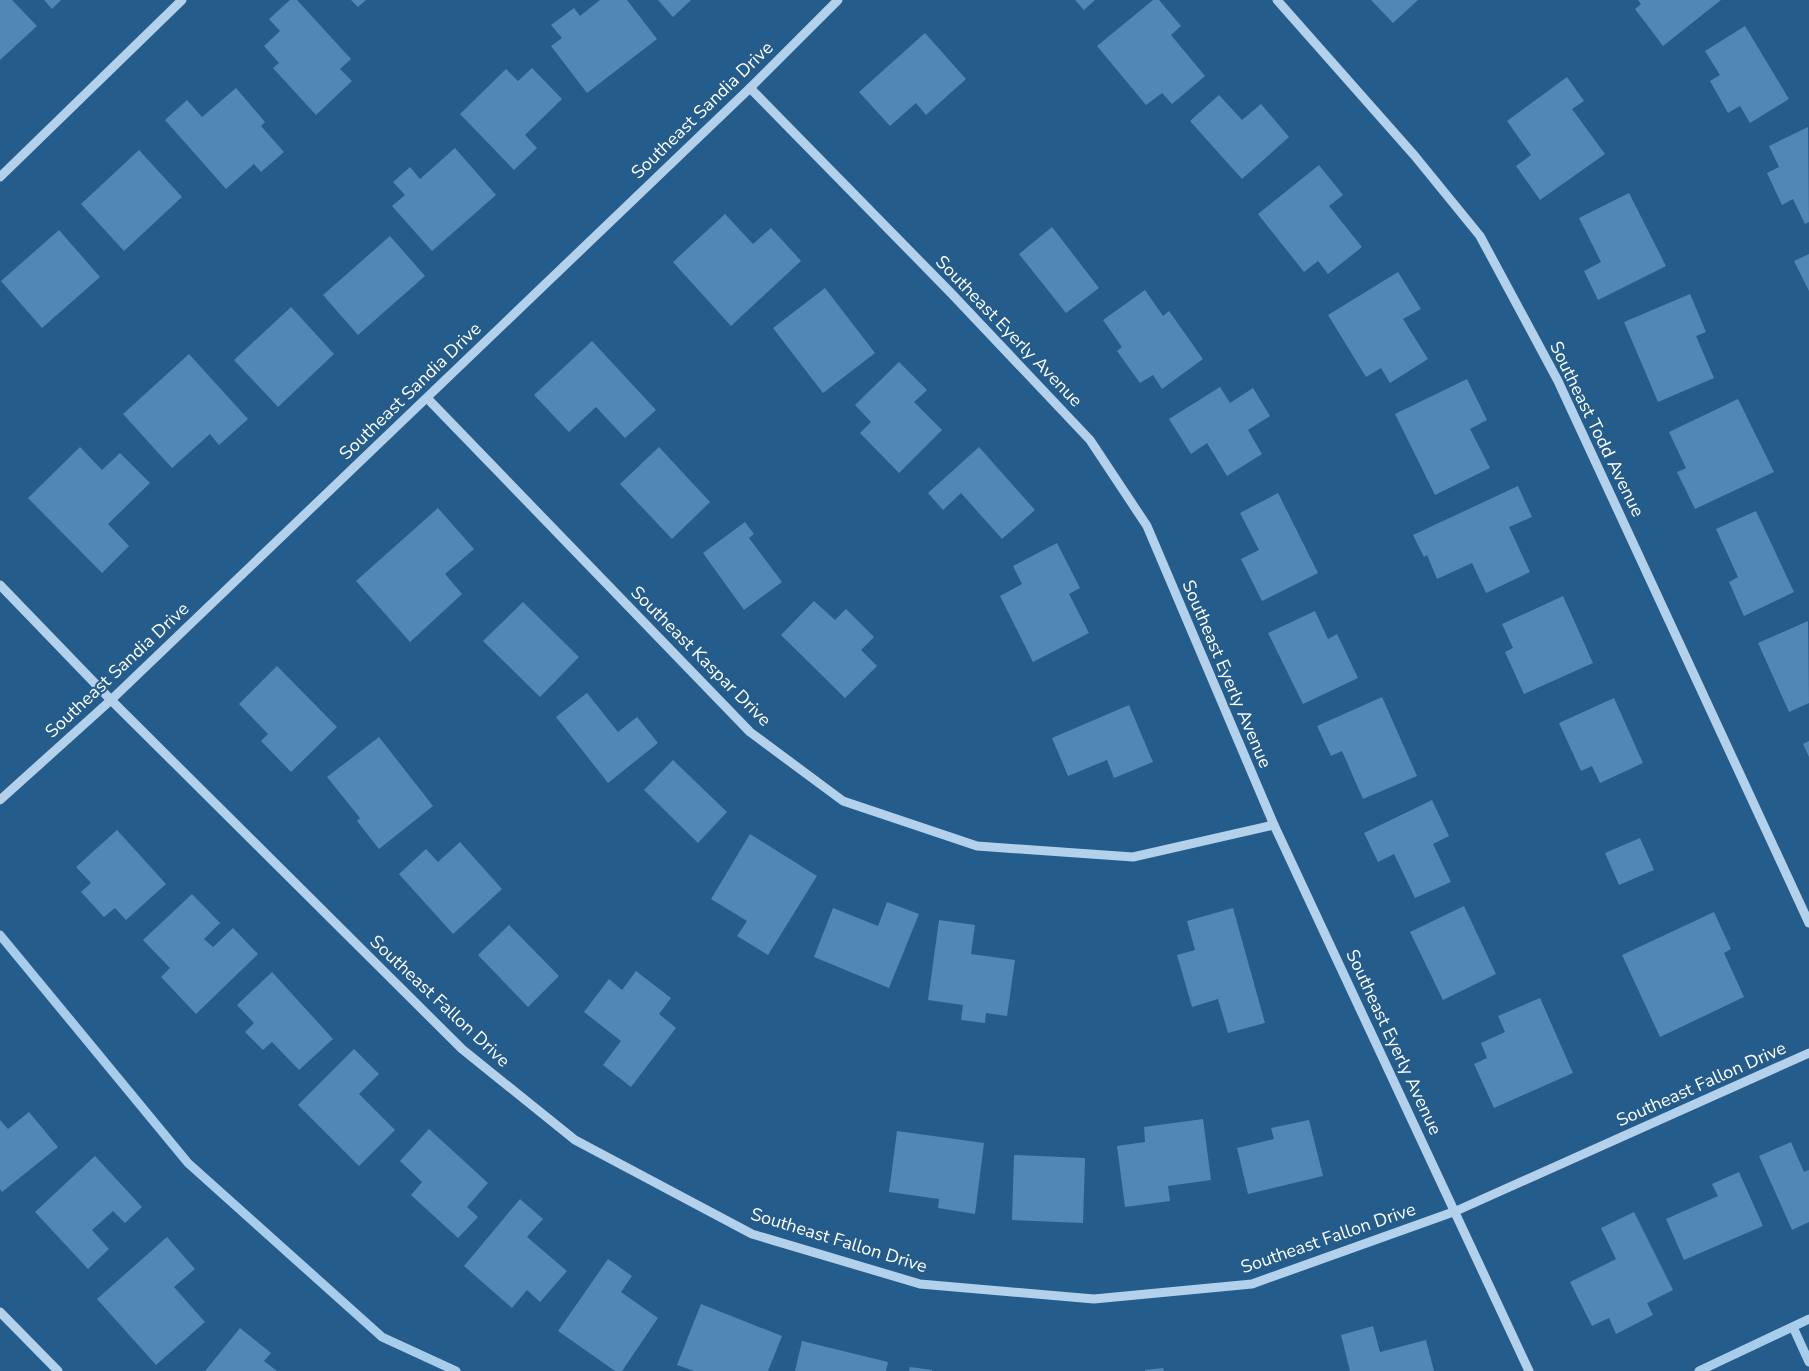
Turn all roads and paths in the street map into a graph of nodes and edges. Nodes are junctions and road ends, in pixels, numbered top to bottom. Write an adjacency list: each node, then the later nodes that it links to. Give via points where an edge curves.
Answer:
1 (182, 0): 5 (street)
2 (838, 0): 4 (street, Southeast Sandia Drive)
3 (1277, 0): 11 (street, Southeast Todd Avenue, via 1414,155 1480,236 1558,381)
4 (750, 88): 6 (street, Southeast Sandia Drive); 10 (street, Southeast Eyerly Avenue, via 1090,440 1147,526)
5 (0, 177)
6 (427, 398): 8 (street, Southeast Sandia Drive); 10 (street, Southeast Kaspar Drive, via 750,732 843,801 977,846 1133,857)
7 (0, 584): 8 (street, Southeast Fallon Drive)
8 (111, 700): 9 (street, Southeast Sandia Drive); 13 (street, Southeast Fallon Drive, via 462,1049 575,1140 752,1234 920,1284 1094,1299 1252,1284)
9 (0, 800)
10 (1274, 825): 13 (street, Southeast Eyerly Avenue)
11 (1809, 922)
12 (1809, 1053): 13 (street, Southeast Fallon Drive)
13 (1456, 1211): 16 (street, Southeast Eyerly Avenue)
14 (0, 1312): 15 (street)
15 (58, 1371)
16 (1529, 1371)

